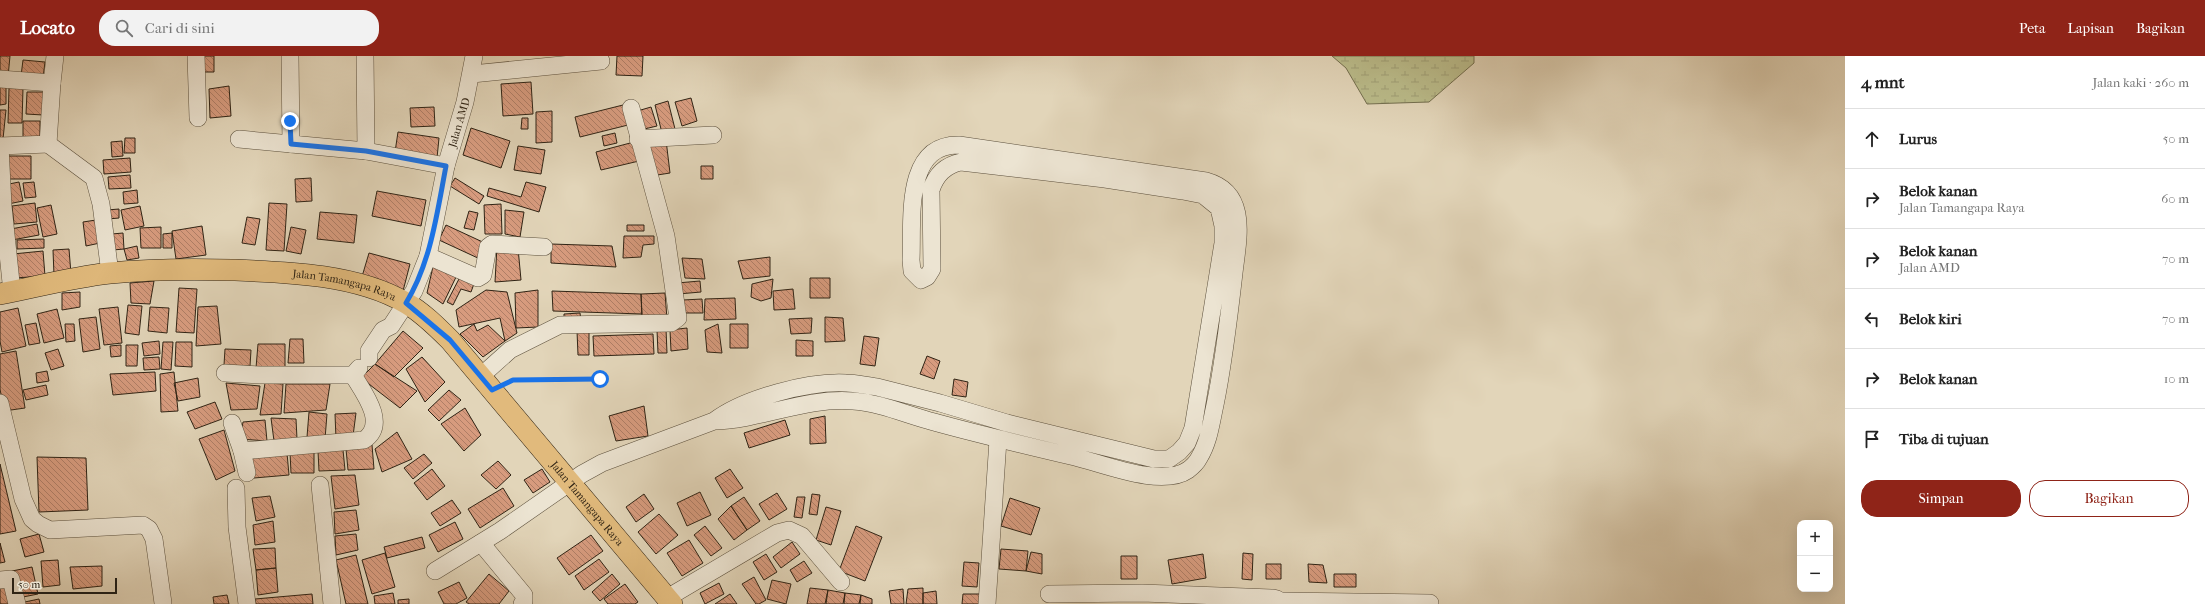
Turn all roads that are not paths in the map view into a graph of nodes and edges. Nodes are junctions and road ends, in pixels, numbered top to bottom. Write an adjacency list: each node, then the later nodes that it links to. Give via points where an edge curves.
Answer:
1 (55, 56): 9 (street)
2 (196, 56): 11 (street)
3 (290, 56): 16 (street)
4 (364, 56): 19 (street)
5 (474, 56): 7 (street, Jalan AMD)
6 (601, 61): 7 (street)
7 (472, 74): 21 (street, Jalan AMD)
8 (0, 79): 9 (street)
9 (52, 83): 15 (street)
10 (631, 108): 14 (street)
11 (198, 118)
12 (713, 136): 14 (street)
13 (240, 139): 16 (street)
14 (638, 139): 31 (street, via 666,236 678,318 671,323 560,325 510,350)
15 (48, 144): 17 (street); 26 (street, via 94,178 101,204)
16 (291, 144): 19 (street)
17 (0, 146): 27 (street)
18 (940, 147): 20 (street); 20 (street, via 924,161 915,183 911,260 912,271 916,278 921,280 928,277 932,269 931,190 934,181); 22 (street, via 959,144 1206,181 1217,184)
19 (366, 151): 21 (street)
20 (949, 164): 23 (street, via 962,162 1105,179 1203,195)
21 (446, 166): 25 (street, Jalan AMD)
22 (1230, 194): 23 (street); 38 (street, via 1238,218 1238,245 1220,380 1208,439 1198,460)
23 (1213, 201): 37 (street, via 1222,215 1223,243 1193,428 1187,443)
24 (544, 247): 25 (street, via 492,244 488,247 483,275 478,278)
25 (428, 256): 28 (street, Jalan AMD, via 414,291)
26 (110, 273): 27 (main road, Jalan Tamangapa Raya); 28 (main road, Jalan Tamangapa Raya, via 187,269 288,272 329,278 369,288)
27 (6, 293)
28 (406, 303): 30 (street, Jalan AMD, via 391,326 383,330 369,351 369,358); 31 (main road, Jalan Tamangapa Raya, via 450,340)
29 (224, 373): 30 (street)
30 (353, 375): 36 (street, via 372,410 375,425 371,435 364,440)
31 (486, 383): 40 (main road, Jalan Tamangapa Raya)
32 (0, 403): 50 (street, via 23,499 32,519 50,530 143,525 149,529 154,539)
33 (714, 421): 35 (street, via 754,416 802,404 852,401 874,403); 37 (street, via 730,410 758,399 800,388 846,383 940,402 1007,423 1154,459 1169,459); 40 (street, via 602,463)
34 (232, 423): 36 (street)
35 (998, 440): 38 (street, via 1156,477 1171,476); 57 (street)
36 (242, 451): 39 (street)
37 (1179, 452): 38 (street)
38 (1188, 470)
39 (247, 473)
40 (570, 482): 43 (street); 49 (main road, Jalan Tamangapa Raya)
41 (320, 485): 55 (street)
42 (236, 488): 54 (street, via 237,527)
43 (481, 543): 44 (street); 56 (street, via 524,595)
44 (435, 570)
45 (0, 580): 53 (street, via 10,579)
46 (841, 582): 49 (street, via 802,536 789,530 777,533)
47 (1049, 594): 48 (street)
48 (1142, 599): 51 (street, via 1272,598)
49 (669, 601)
50 (163, 603)
51 (1280, 603): 52 (street)
52 (1430, 603)
53 (17, 604)
54 (247, 604)
55 (332, 604)
56 (522, 604)
57 (987, 604)

